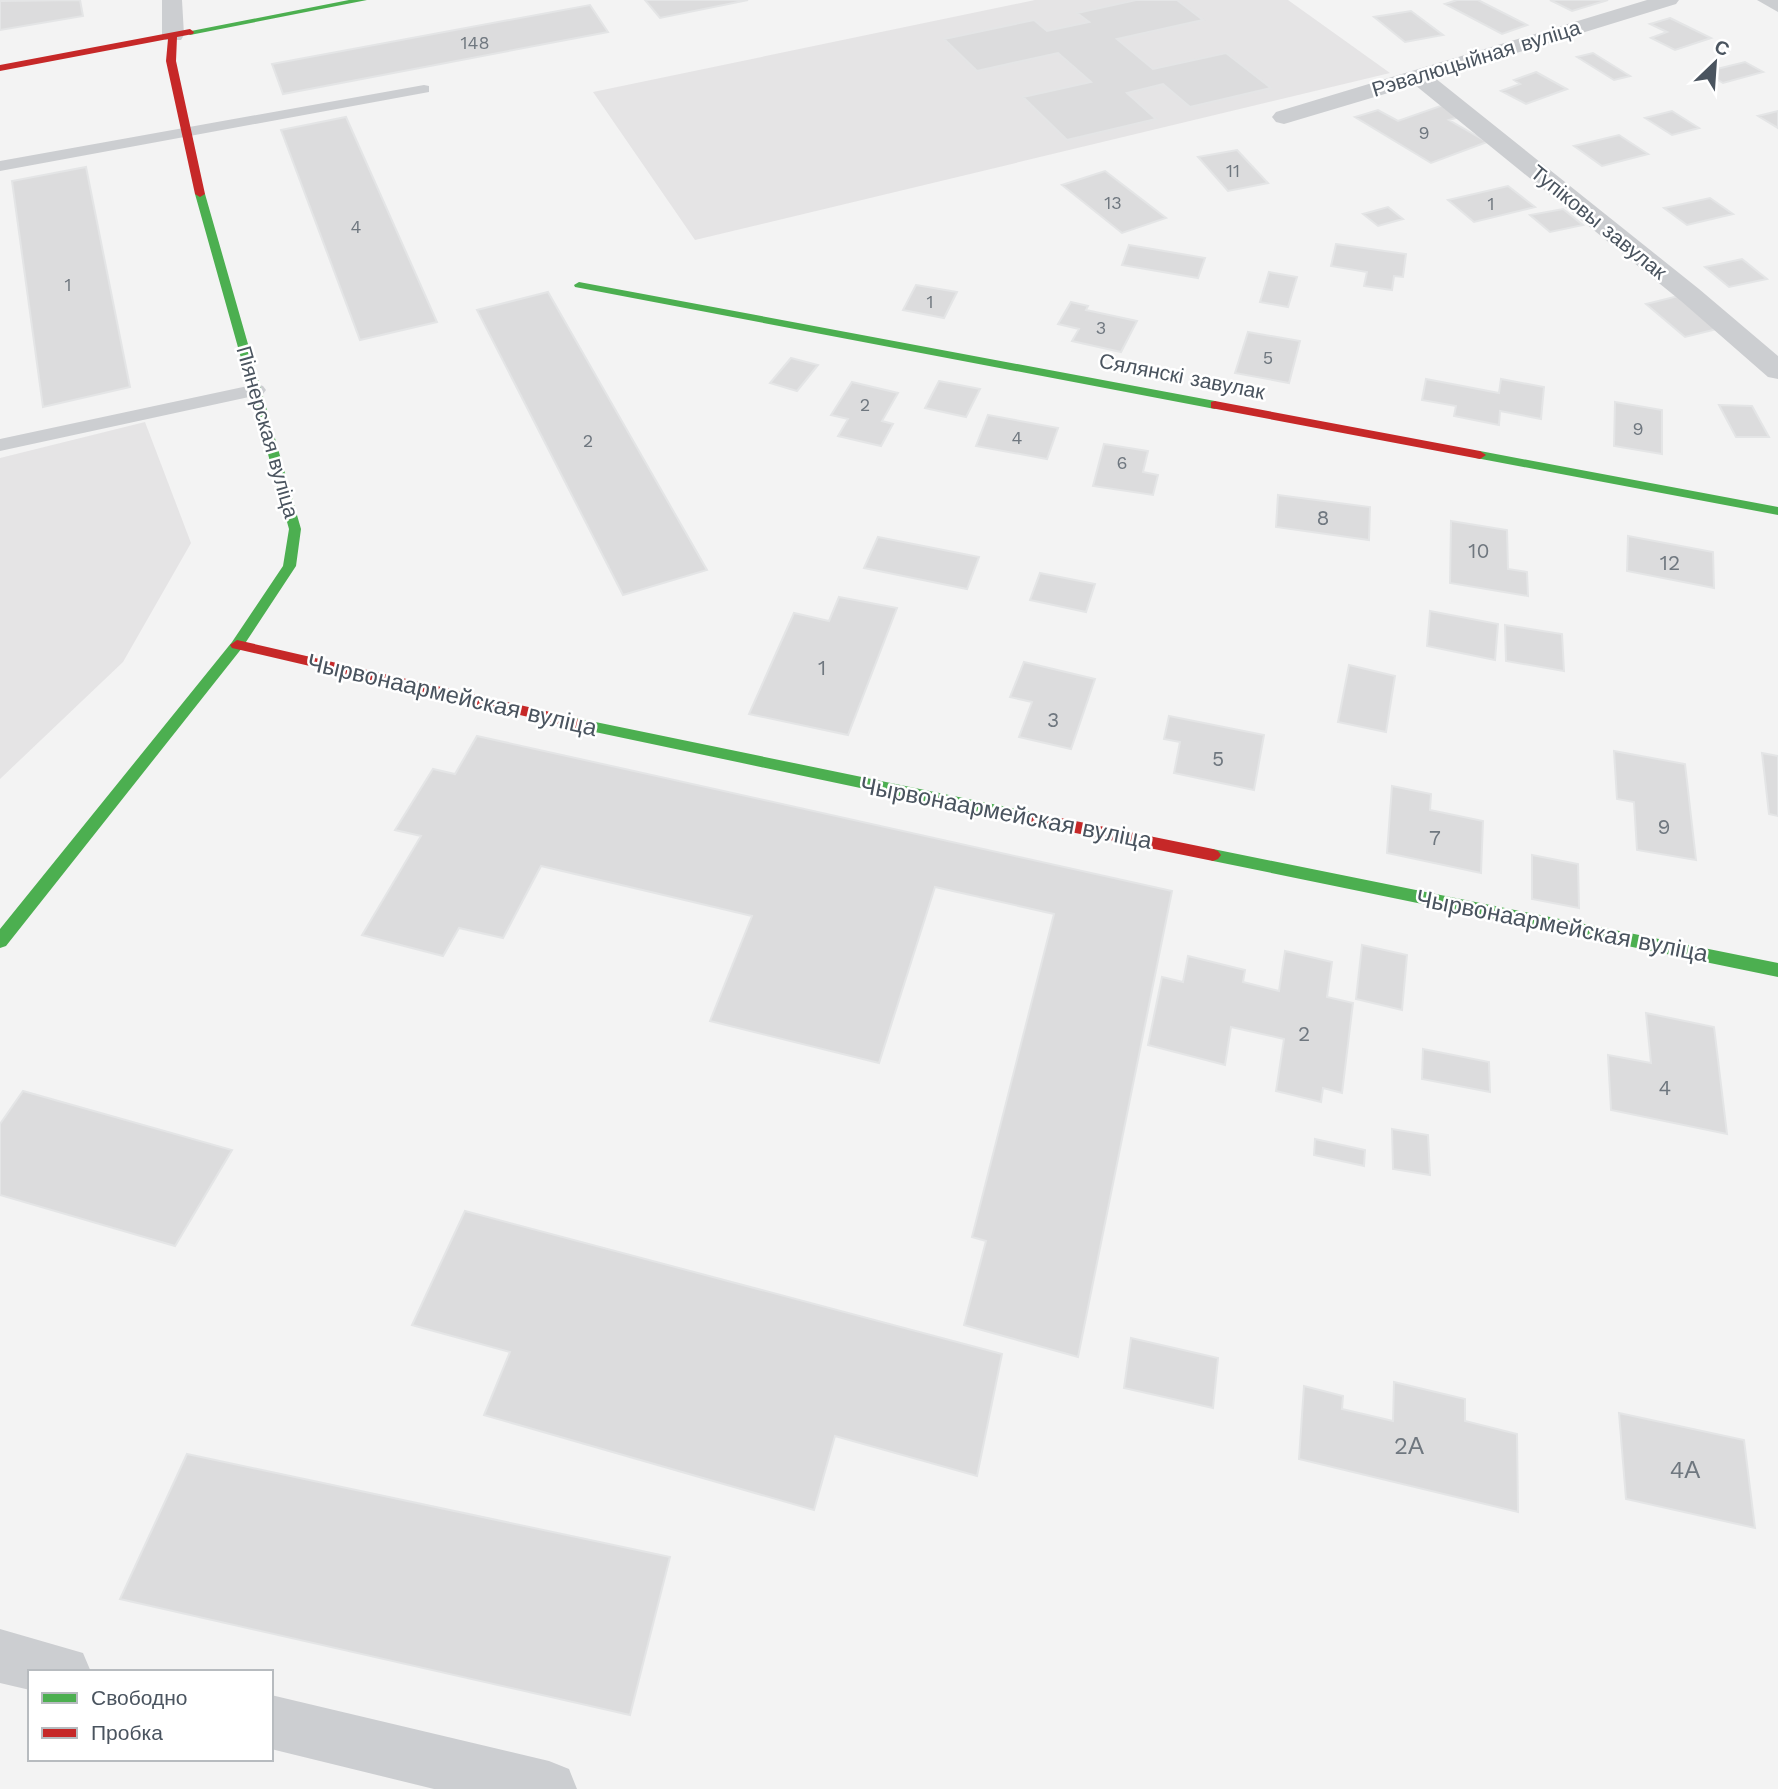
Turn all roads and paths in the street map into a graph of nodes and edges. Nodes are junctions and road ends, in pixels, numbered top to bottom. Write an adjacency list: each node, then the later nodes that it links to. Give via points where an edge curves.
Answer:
1 (172, 0): 6 (street, Піянерская вуліца)
2 (363, 0): 6 (street)
3 (1669, 0): 8 (street, Рэвалюцыйная вуліца)
4 (1767, 0): 5 (street)
5 (1778, 6)
6 (173, 35): 7 (street); 11 (street, Піянерская вуліца, via 171,61)
7 (0, 68)
8 (1418, 76): 10 (street, Рэвалюцыйная вуліца); 14 (street, Тупіковы завулак)
9 (424, 89): 11 (lane)
10 (1283, 117)
11 (185, 134): 12 (lane); 15 (street, Піянерская вуліца)
12 (0, 166)
13 (579, 285): 17 (street, Сялянскі завулак)
14 (1778, 371)
15 (257, 390): 16 (lane); 18 (street, Піянерская вуліца, via 295,529 289,566)
16 (0, 445)
17 (1778, 511)
18 (237, 645): 19 (street, Піянерская вуліца); 20 (street, Чырвонаармейская вуліца, via 674,746)
19 (0, 941)
20 (1778, 970)
21 (0, 1656): 22 (street)
22 (56, 1670)
23 (273, 1722): 24 (street)
24 (549, 1789)

